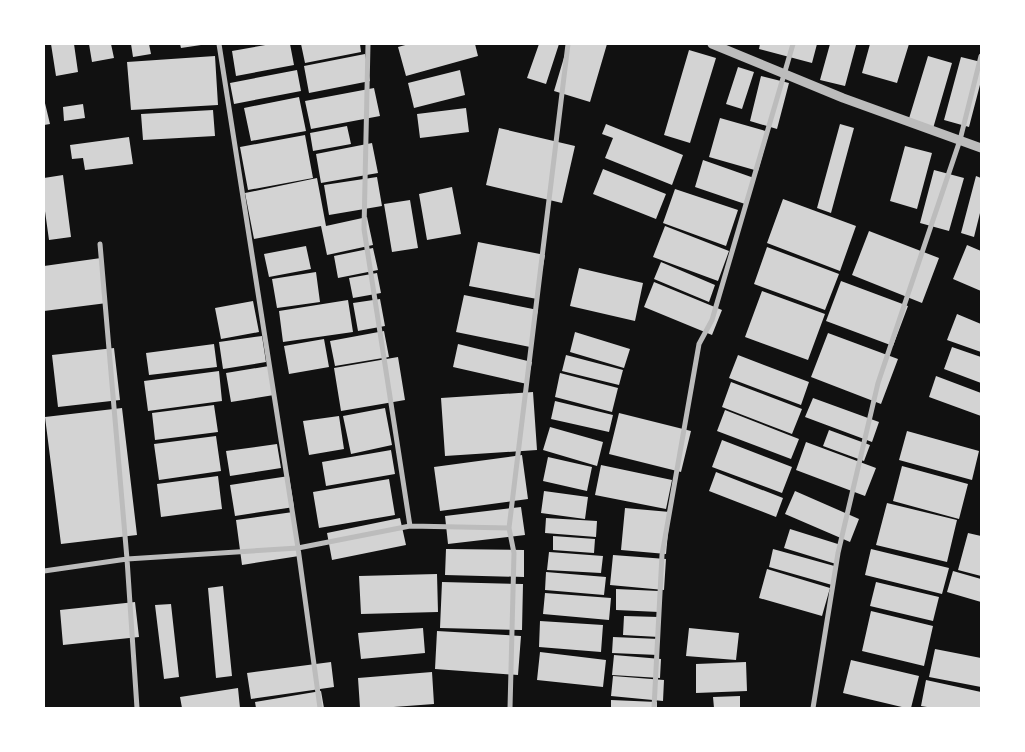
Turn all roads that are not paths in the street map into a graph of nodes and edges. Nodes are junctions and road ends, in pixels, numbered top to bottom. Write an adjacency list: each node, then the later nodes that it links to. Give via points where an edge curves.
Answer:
1 (219, 44): 13 (street)
2 (368, 44): 11 (street, via 364,229)
3 (568, 44): 12 (street)
4 (712, 44): 7 (street)
5 (793, 44): 7 (street)
6 (981, 56): 8 (street)
7 (785, 74): 8 (street); 19 (street, via 712,320 699,344 662,555)
8 (960, 140): 9 (street); 20 (street, via 878,383 838,553)
9 (981, 148)
10 (100, 244): 14 (street)
11 (410, 526): 12 (street); 13 (street)
12 (509, 528): 18 (street, via 514,553)
13 (298, 548): 14 (street); 17 (street)
14 (127, 559): 15 (street); 16 (street)
15 (44, 571)
16 (136, 708)
17 (320, 708)
18 (510, 708)
19 (654, 708)
20 (814, 708)

